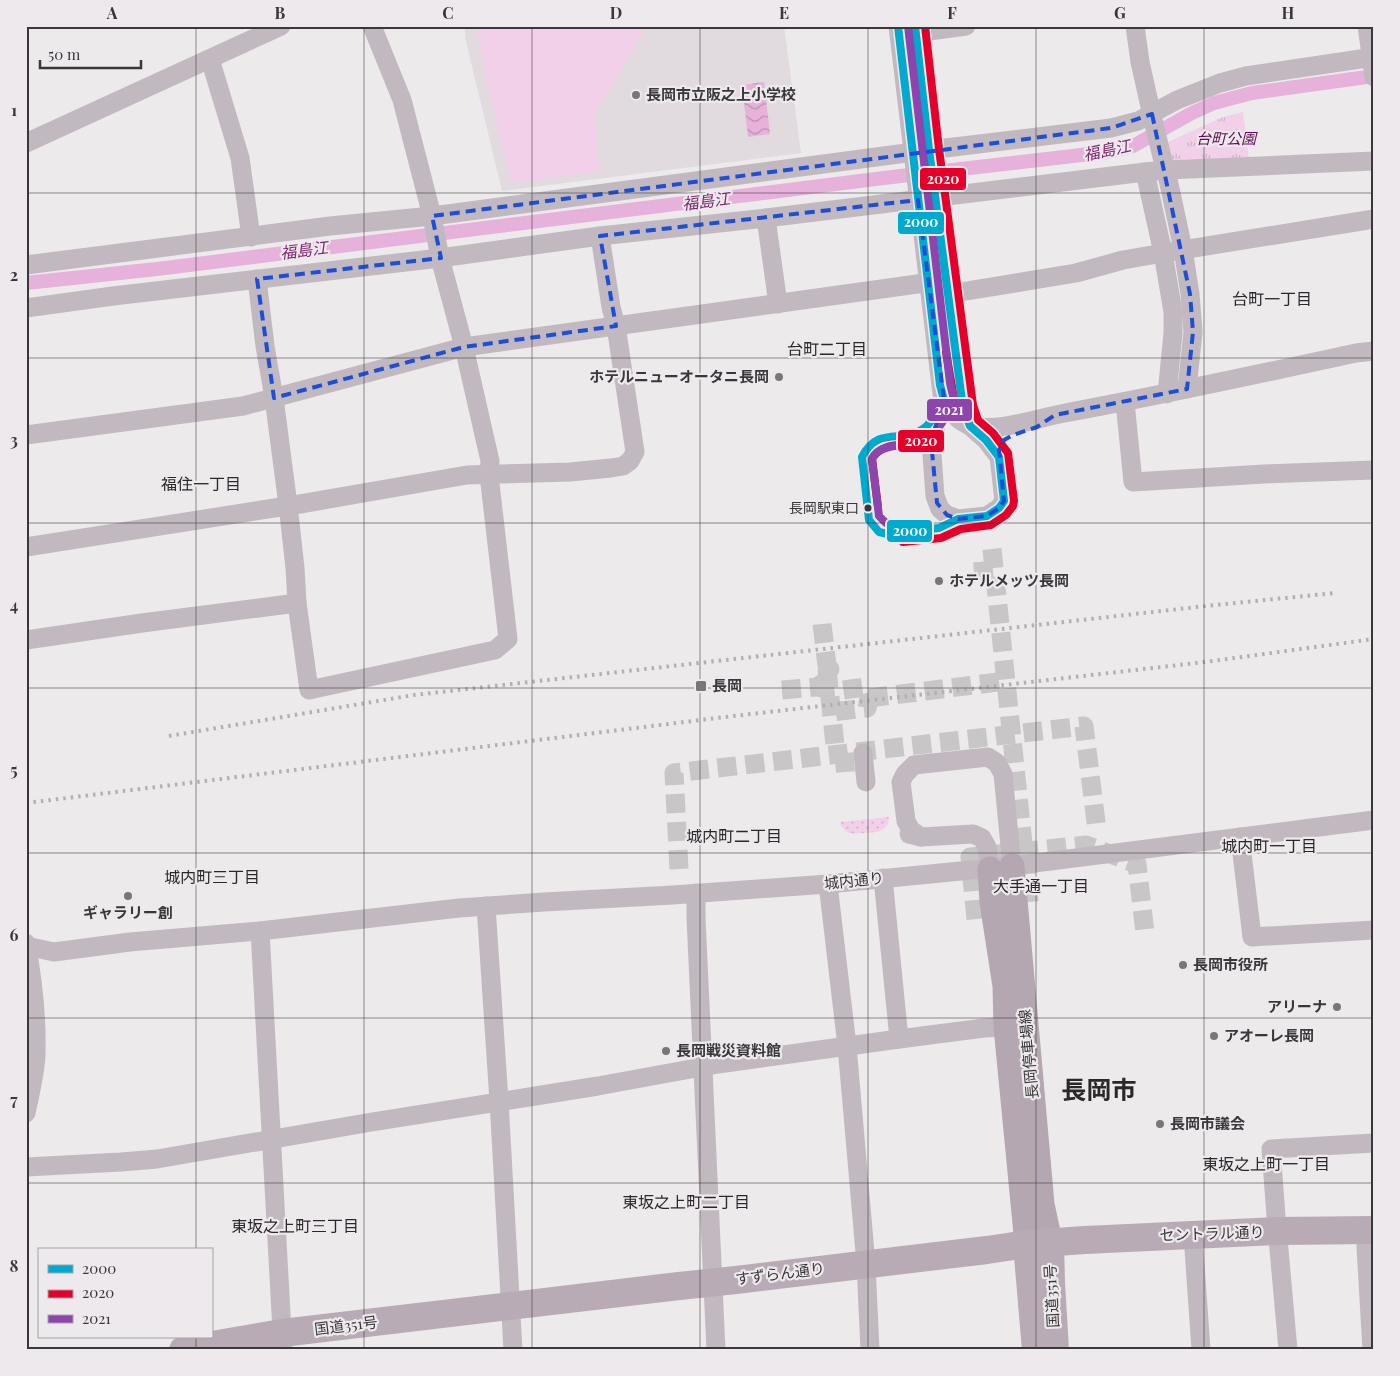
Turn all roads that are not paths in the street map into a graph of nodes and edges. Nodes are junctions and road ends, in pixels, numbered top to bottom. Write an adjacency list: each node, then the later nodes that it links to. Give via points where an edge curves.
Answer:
1 (281, 26): 8 (street)
2 (372, 26): 19 (street, via 402,100)
3 (898, 26): 12 (street)
4 (966, 26): 7 (street)
5 (1135, 26): 10 (street)
6 (1367, 26): 9 (street)
7 (915, 30): 12 (street)
8 (210, 59): 11 (street); 21 (street, via 240,158)
9 (1373, 63): 10 (street, via 1237,78 1185,96)
10 (1152, 117): 12 (street, via 1111,128); 14 (street)
11 (26, 143)
12 (922, 156): 16 (street); 19 (street)
13 (1374, 161): 14 (street)
14 (1164, 163): 15 (street); 22 (street)
15 (1145, 172): 16 (street); 24 (street)
16 (926, 194): 17 (street); 27 (street)
17 (766, 218): 20 (street); 28 (street)
18 (1374, 219): 22 (street)
19 (433, 220): 21 (street, via 330,226); 23 (street)
20 (600, 236): 23 (street); 30 (street)
21 (251, 237): 25 (street)
22 (1183, 249): 24 (street); 33 (street, via 1193,332)
23 (439, 253): 26 (street); 31 (street)
24 (1162, 253): 27 (street, via 1076,273); 34 (street, via 1174,333)
25 (26, 266)
26 (257, 279): 29 (street); 35 (street)
27 (940, 286): 28 (street); 36 (street, via 940,385); 39 (street, via 965,417)
28 (778, 304): 30 (street)
29 (26, 308)
30 (616, 326): 31 (street); 43 (street, via 635,452 630,460 623,466 570,472)
31 (464, 347): 35 (street); 43 (street, via 490,461)
32 (1374, 351): 33 (street)
33 (1187, 389): 34 (street)
34 (1167, 394): 37 (street)
35 (274, 398): 40 (street, via 243,406); 44 (street)
36 (944, 400): 39 (street, via 953,414); 41 (street, via 931,441 935,496 940,509 958,519 986,516 999,508 1004,500)
37 (1124, 402): 38 (street); 42 (street, via 1133,482)
38 (1051, 416): 39 (street, via 995,427); 41 (street, via 1037,427 1004,440)
39 (970, 426): 41 (street)
40 (26, 435)
41 (999, 457)
42 (1374, 470)
43 (489, 475): 44 (street); 46 (street, via 508,640 495,650 309,690)
44 (288, 505): 45 (street); 46 (street)
45 (26, 547)
46 (297, 603): 47 (street)
47 (26, 640)
48 (863, 753): 49 (street)
49 (862, 779)
50 (1374, 820): 51 (street, 城内通り)
51 (1240, 837): 52 (street, 城内通り); 57 (street, via 1252,937)
52 (1001, 868): 52 (street, via 982,838 972,834 922,837 911,830 906,821 901,782 914,765 988,757 997,763 1003,774); 53 (street, 城内通り); 60 (main road, 長岡停車場線, via 992,902 1005,986); 72 (main road, 長岡停車場線, via 1042,1204)
53 (883, 878): 54 (street, 城内通り); 61 (street)
54 (828, 884): 55 (street, 城内通り); 62 (street)
55 (696, 893): 56 (street, 城内通り); 63 (street)
56 (486, 906): 58 (street, 城内通り); 64 (street)
57 (1374, 930)
58 (260, 931): 59 (street, 城内通り, via 54,952); 66 (street)
59 (26, 945): 65 (street, via 34,989 36,1048)
60 (1006, 1027): 61 (street); 72 (main road, 長岡停車場線)
61 (899, 1039): 62 (street)
62 (847, 1046): 63 (street); 73 (street)
63 (702, 1067): 64 (street); 74 (street)
64 (499, 1101): 66 (street); 75 (street)
65 (26, 1113)
66 (272, 1140): 68 (street, via 157,1159); 76 (street)
67 (1374, 1143): 70 (street, via 1272,1149)
68 (26, 1167)
69 (1369, 1230): 70 (highway, セントラル通り); 85 (street)
70 (1278, 1231): 71 (highway, セントラル通り); 84 (street)
71 (1193, 1235): 72 (highway, セントラル通り); 83 (street)
72 (1038, 1243): 73 (highway, すずらん通り); 81 (highway, 国道351号); 82 (highway, 国道351号, via 1051,1283)
73 (866, 1264): 74 (highway, すずらん通り); 80 (street)
74 (713, 1282): 75 (highway, すずらん通り); 79 (street)
75 (510, 1306): 76 (highway, 国道351号); 78 (street)
76 (283, 1341): 77 (highway, 国道351号)
77 (182, 1350)
78 (513, 1350)
79 (716, 1350)
80 (870, 1350)
81 (1036, 1350)
82 (1056, 1350)
83 (1201, 1350)
84 (1288, 1350)
85 (1372, 1350)

